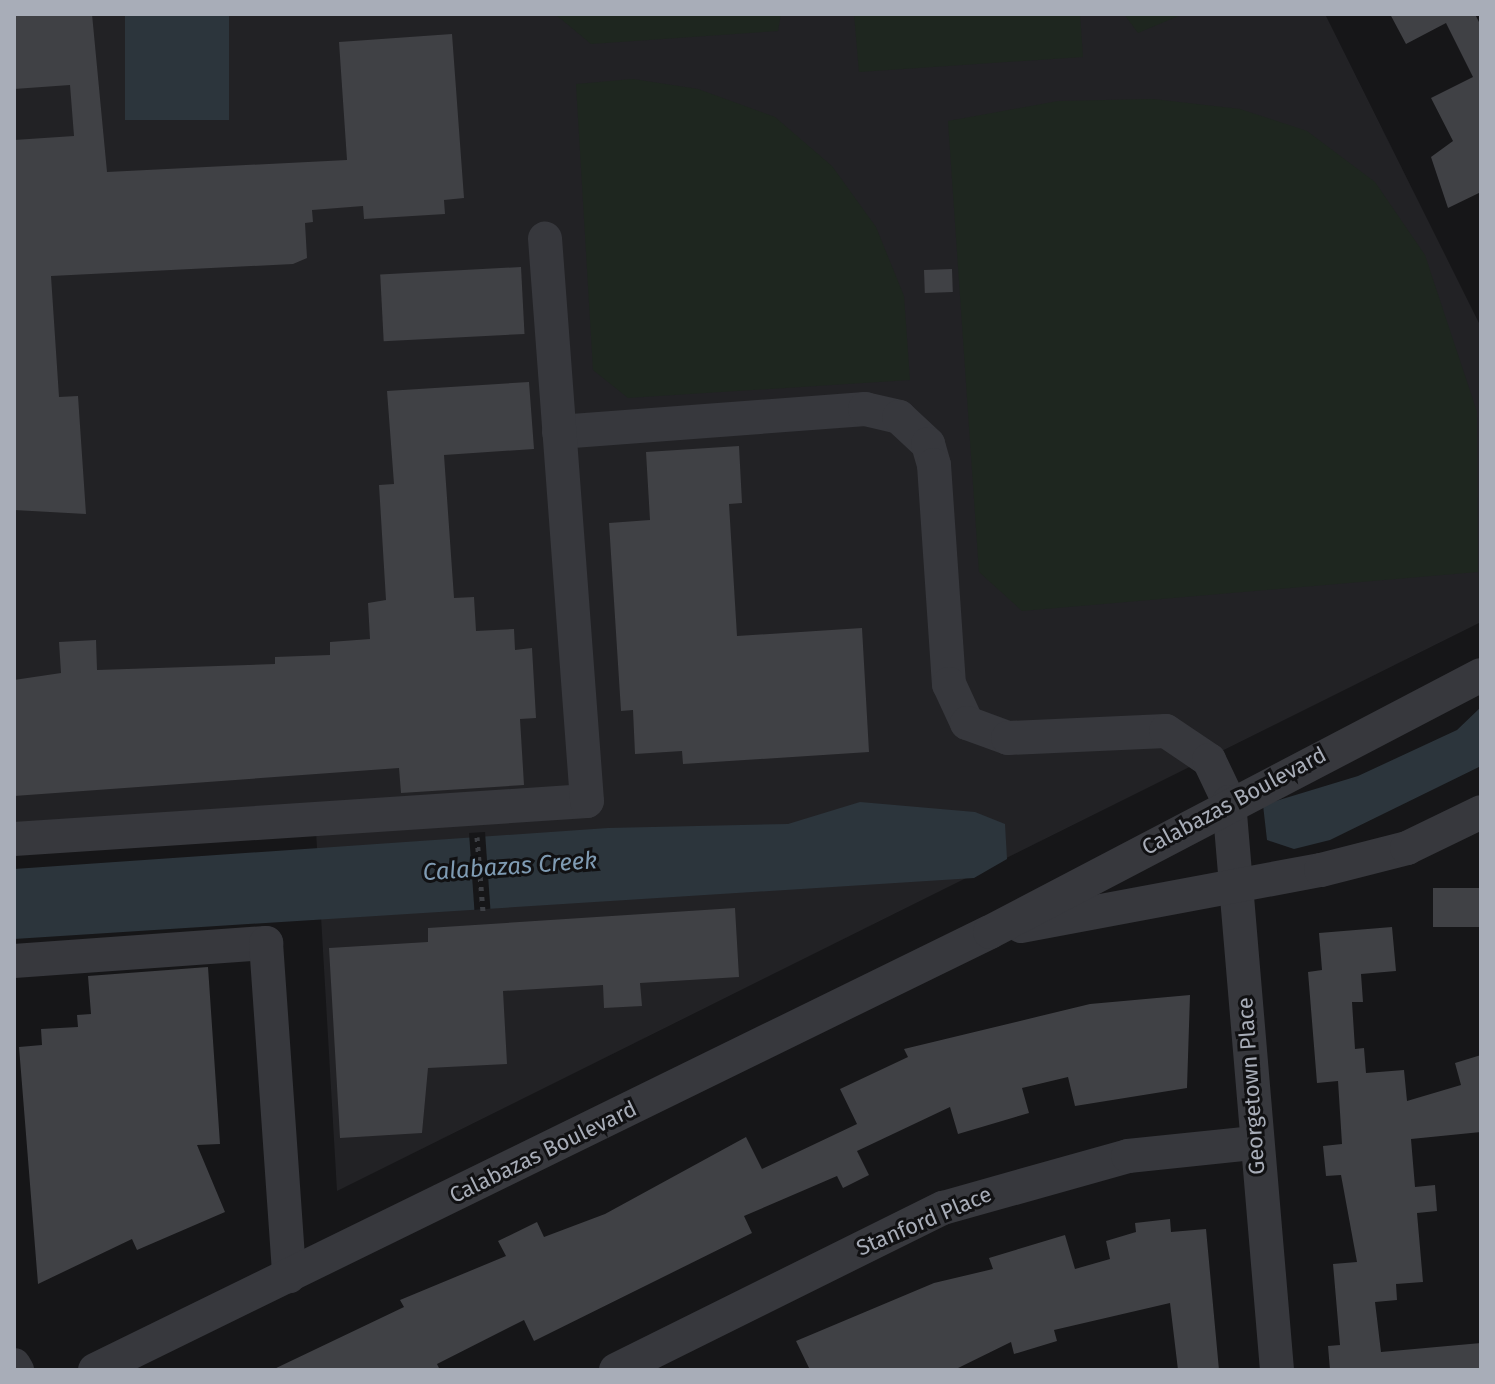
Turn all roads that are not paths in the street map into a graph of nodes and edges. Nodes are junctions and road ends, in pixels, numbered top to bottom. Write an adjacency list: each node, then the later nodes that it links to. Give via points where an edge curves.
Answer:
1 (545, 239): 2 (street)
2 (559, 432): 4 (street, via 865,409 899,417 928,444 934,465 949,684 967,723 1008,738 1166,731 1201,750); 6 (street, via 587,801)
3 (1481, 675): 4 (street, Calabazas Boulevard)
4 (1229, 802): 7 (street, Georgetown Place); 8 (street, Calabazas Boulevard)
5 (1481, 812): 7 (street, Calabazas Boulevard, via 1407,848)
6 (14, 839)
7 (1236, 884): 8 (street, Calabazas Boulevard); 10 (street, Georgetown Place)
8 (990, 932): 11 (street, Calabazas Boulevard)
9 (14, 961): 11 (street, via 266,943)
10 (1254, 1143): 15 (street, Stanford Place, via 1128,1156 1030,1177 943,1208); 16 (street, Georgetown Place)
11 (289, 1276): 14 (street, Calabazas Boulevard)
12 (14, 1365): 13 (street)
13 (17, 1370)
14 (95, 1370)
15 (616, 1370)
16 (1277, 1370)

